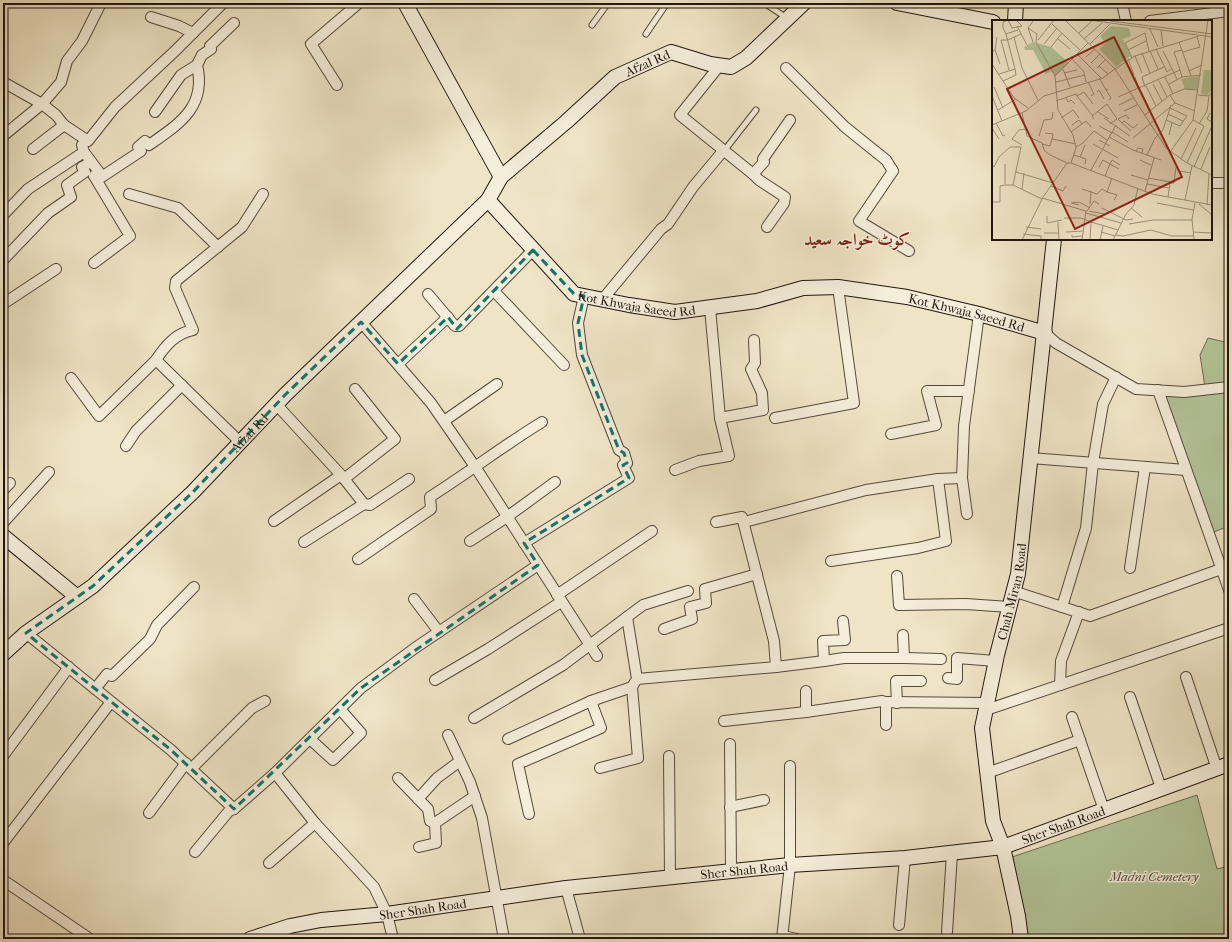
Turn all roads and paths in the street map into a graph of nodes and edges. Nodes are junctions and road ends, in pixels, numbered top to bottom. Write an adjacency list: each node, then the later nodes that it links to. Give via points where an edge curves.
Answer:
1 (101, 3): 28 (street, via 82,42 67,61 61,82)
2 (223, 3): 21 (street)
3 (359, 3): 27 (street, via 311,44)
4 (405, 3): 40 (street)
5 (608, 3): 20 (lane)
6 (667, 3): 22 (lane)
7 (764, 3): 14 (lane)
8 (804, 3): 14 (street, Afzal Rd)
9 (897, 3): 18 (street)
10 (1016, 3): 15 (street)
11 (1122, 3): 16 (street)
12 (1229, 11): 17 (street)
13 (151, 17): 21 (street)
14 (788, 19): 24 (street, Afzal Rd, via 746,58 731,67)
15 (1015, 20)
16 (1126, 20)
17 (1158, 20)
18 (992, 22)
19 (234, 23): 23 (street, via 202,55)
20 (592, 25)
21 (193, 33): 34 (street, via 116,107 88,141)
22 (646, 34)
23 (197, 66): 30 (street, via 181,75); 41 (street, via 200,80 195,101 182,122 149,145 145,141 138,147 140,151)
24 (720, 66): 36 (street, via 680,115); 40 (street, Afzal Rd, via 671,52 615,77)
25 (786, 68): 52 (street, via 845,127 886,160 893,172 859,221)
26 (3, 82): 28 (street)
27 (336, 85)
28 (42, 104): 32 (street); 33 (street)
29 (756, 110): 36 (lane)
30 (155, 112)
31 (790, 120): 39 (street, via 763,159 764,162)
32 (64, 125): 34 (street); 35 (street)
33 (3, 136)
34 (80, 136): 37 (street)
35 (33, 149)
36 (723, 151): 39 (street); 60 (street, via 693,187 668,224 661,228)
37 (84, 152): 38 (street); 47 (street, via 28,189)
38 (91, 162): 41 (street, via 99,172 94,176); 53 (street, via 82,167 84,172 67,185 71,197 48,213)
39 (753, 174): 48 (street, via 785,197 784,203)
40 (501, 177): 46 (street)
41 (97, 180): 54 (street, via 130,236)
42 (1212, 183): 43 (street)
43 (1229, 183)
44 (129, 194): 50 (street, via 178,208)
45 (263, 194): 50 (street, via 242,227)
46 (488, 200): 51 (street, Kot Khwaja Saeed Rd); 65 (street, Afzal Rd)
47 (3, 215)
48 (767, 227)
49 (1054, 240): 66 (street, Chah Miran Road)
50 (218, 247): 68 (street, via 176,281 175,288 193,330 176,336)
51 (533, 250): 57 (street); 59 (street, Kot Khwaja Saeed Rd, via 574,294)
52 (909, 251)
53 (3, 260)
54 (94, 263)
55 (56, 269): 61 (street)
56 (838, 287): 62 (street, Kot Khwaja Saeed Rd, via 803,288 757,301); 63 (street, Kot Khwaja Saeed Rd, via 907,297); 81 (street, via 854,403)
57 (494, 291): 64 (street, via 459,326 455,326); 70 (street)
58 (428, 294): 64 (street)
59 (584, 296): 60 (street, Kot Khwaja Saeed Rd); 110 (street, via 578,323 582,355 619,450 624,453 627,463 624,465 629,478)
60 (602, 300): 62 (street, Kot Khwaja Saeed Rd, via 675,312)
61 (3, 304)
62 (710, 308): 80 (street)
63 (979, 314): 66 (street, Kot Khwaja Saeed Rd); 78 (street)
64 (448, 317): 69 (street)
65 (361, 322): 69 (street); 79 (street, Afzal Rd)
66 (1045, 333): 71 (street, via 1056,343); 87 (street, Chah Miran Road)
67 (754, 340): 80 (street, via 755,364 751,369 762,393 763,410)
68 (156, 360): 72 (street, via 99,416); 74 (street)
69 (398, 364): 82 (street, via 432,403)
70 (564, 365)
71 (1116, 377): 77 (street, via 1136,389); 88 (street, via 1103,404)
72 (71, 378)
73 (497, 384): 82 (street)
74 (182, 385): 85 (street); 86 (street, via 136,431)
75 (1229, 387): 77 (street, via 1184,392)
76 (355, 389): 94 (street, via 395,439)
77 (1158, 390): 92 (street)
78 (969, 391): 84 (street, via 927,390 936,424); 95 (street, via 964,426)
79 (276, 404): 85 (street, Afzal Rd); 94 (street)
80 (720, 418): 91 (street, via 729,456 699,461)
81 (776, 418)
82 (444, 422): 90 (street)
83 (542, 422): 90 (street, via 505,445)
84 (891, 434)
85 (240, 442): 122 (street, Afzal Rd, via 171,513 93,586)
86 (126, 446)
87 (1030, 458): 88 (street); 121 (street, Chah Miran Road, via 1018,574)
88 (1093, 463): 89 (street); 126 (street, via 1086,528)
89 (1145, 467): 92 (street); 114 (street)
90 (476, 468): 101 (street); 111 (street, via 430,497 431,509)
91 (675, 470)
92 (1186, 470): 115 (street)
93 (50, 472): 105 (street)
94 (343, 477): 99 (street); 102 (street)
95 (962, 478): 97 (street); 100 (street)
96 (409, 479): 99 (street, via 370,505)
97 (938, 479): 104 (street, via 866,490); 112 (street, via 946,541 918,548)
98 (556, 482): 101 (street)
99 (364, 504): 109 (street)
100 (967, 514)
101 (507, 517): 108 (street); 110 (street)
102 (274, 521)
103 (716, 522): 104 (street, via 742,517)
104 (744, 522): 116 (street)
105 (3, 523)
106 (652, 531): 124 (street)
107 (3, 536): 122 (street)
108 (470, 541)
109 (304, 542)
110 (524, 543): 113 (street)
111 (358, 559)
112 (831, 561)
113 (538, 565): 124 (street); 133 (street)
114 (1130, 568)
115 (1222, 569): 119 (street); 127 (street, via 1090,616)
116 (757, 574): 131 (street, via 705,589 706,603 690,607 692,619); 142 (street, via 774,642)
117 (897, 576): 125 (street, via 899,605 966,604)
118 (194, 587): 150 (street, via 157,625 150,639 112,676 107,674)
119 (1229, 590)
120 (688, 591): 128 (street, via 643,605)
121 (1013, 591): 125 (street, Chah Miran Road); 126 (street)
122 (76, 596): 132 (street, Afzal Rd)
123 (414, 599): 133 (street)
124 (559, 599): 135 (street); 146 (street, via 488,650)
125 (1009, 607): 141 (street, Chah Miran Road)
126 (1062, 607): 127 (street)
127 (1079, 612): 149 (street, via 1061,661)
128 (627, 616): 135 (street); 148 (street)
129 (843, 621): 140 (street, via 845,640 823,641)
130 (1229, 628): 149 (street)
131 (664, 629)
132 (26, 632): 136 (street, Afzal Rd); 143 (street)
133 (439, 632): 159 (street, via 361,688)
134 (903, 635): 138 (street)
135 (589, 644): 137 (street); 162 (street, via 563,665)
136 (3, 654)
137 (597, 656)
138 (904, 658): 139 (street); 140 (street, via 844,658)
139 (941, 659)
140 (824, 661): 142 (street)
141 (996, 661): 145 (street, via 957,658 957,679); 158 (street, Chah Miran Road)
142 (776, 666): 148 (street)
143 (69, 667): 150 (street); 170 (street)
144 (1186, 676): 175 (street)
145 (948, 678)
146 (435, 680)
147 (921, 681): 157 (street, via 896,681)
148 (634, 683): 154 (street); 176 (street, via 638,758)
149 (1060, 685): 158 (street)
150 (95, 689): 155 (street)
151 (806, 691): 160 (street)
152 (1130, 697): 180 (street)
153 (265, 701): 173 (street, via 252,708)
154 (591, 701): 167 (street); 188 (street, via 601,728 518,764)
155 (111, 702): 173 (street); 191 (street)
156 (886, 702): 157 (street); 160 (street); 164 (street)
157 (897, 703): 158 (street)
158 (987, 706): 177 (street, Chah Miran Road, via 982,728)
159 (340, 709): 166 (street); 166 (street, via 361,733 333,760)
160 (806, 712): 163 (street)
161 (1072, 717): 168 (street)
162 (474, 718)
163 (724, 721)
164 (886, 725)
165 (448, 734): 172 (street)
166 (310, 739): 178 (street)
167 (508, 739)
168 (1080, 740): 177 (street); 186 (street)
169 (730, 744): 184 (street)
170 (3, 756)
171 (669, 756): 200 (street)
172 (460, 761): 181 (street); 182 (street, via 436,778)
173 (189, 765): 185 (street); 187 (street)
174 (790, 766): 198 (street)
175 (1223, 767): 180 (street, Sher Shah Road)
176 (600, 768)
177 (988, 773): 193 (street, Chah Miran Road, via 993,821)
178 (274, 774): 185 (street); 189 (street)
179 (398, 778): 182 (street)
180 (1161, 788): 186 (street, Sher Shah Road)
181 (475, 796): 190 (street); 203 (street, via 482,818)
182 (418, 799): 190 (street, via 428,809 430,821)
183 (764, 800): 184 (street)
184 (730, 807): 199 (street)
185 (234, 809): 194 (street, via 229,811)
186 (1104, 810): 193 (street, Sher Shah Road)
187 (149, 813)
188 (529, 814)
189 (315, 823): 197 (street); 204 (street, via 374,887)
190 (435, 823): 192 (street, via 436,843)
191 (3, 843)
192 (419, 847)
193 (1003, 847): 195 (street, Sher Shah Road); 214 (street, Chah Miran Road)
194 (195, 852)
195 (952, 853): 196 (street, Sher Shah Road); 206 (street)
196 (905, 858): 198 (street, Sher Shah Road); 205 (street)
197 (269, 862)
198 (790, 865): 199 (street, Sher Shah Road); 207 (street)
199 (731, 871): 200 (street, Sher Shah Road)
200 (670, 877): 202 (street, Sher Shah Road)
201 (3, 880): 208 (street)
202 (566, 888): 203 (street, Sher Shah Road); 212 (street)
203 (496, 899): 204 (street, Sher Shah Road); 211 (street)
204 (387, 914): 209 (street, Sher Shah Road, via 321,920 290,926); 210 (street)
205 (899, 925)
206 (947, 932)
207 (782, 937): 213 (street)
208 (90, 939)
209 (250, 939)
210 (393, 939)
211 (504, 939)
212 (580, 939)
213 (797, 939)
214 (1021, 939)

